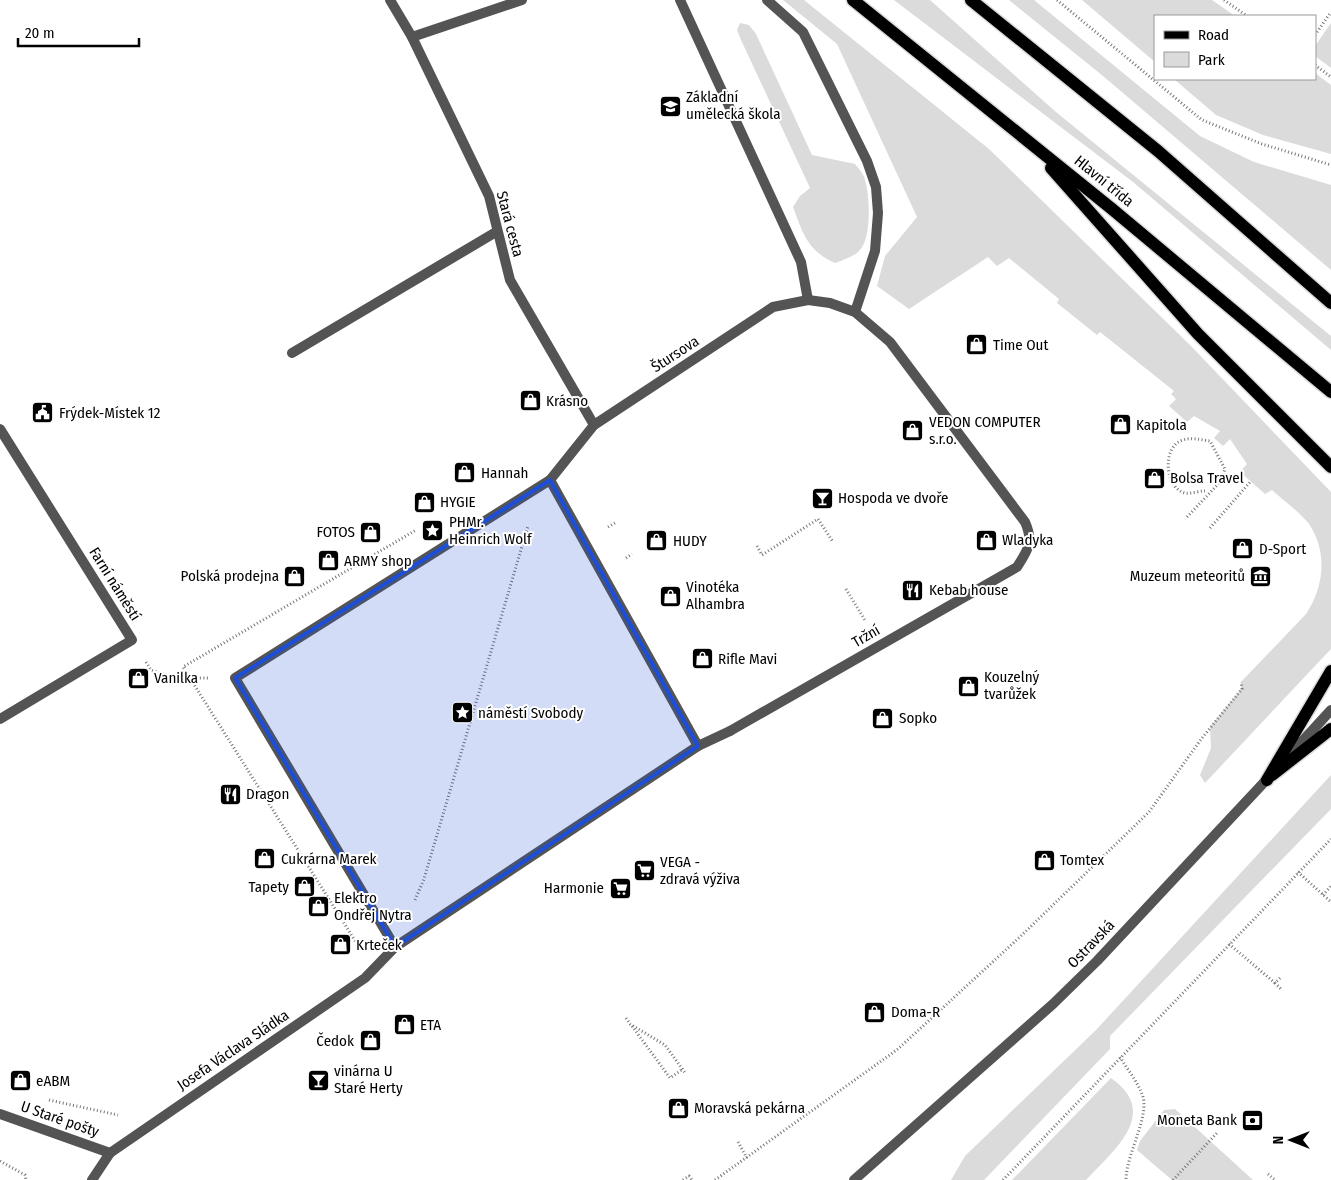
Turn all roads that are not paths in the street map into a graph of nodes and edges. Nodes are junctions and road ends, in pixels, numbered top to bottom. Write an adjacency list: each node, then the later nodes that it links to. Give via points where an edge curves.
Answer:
1 (390, 0): 7 (street, Stará cesta)
2 (680, 0): 10 (street, via 801,262)
3 (767, 0): 12 (street, via 803,32 867,161 876,186 875,251)
4 (853, 0): 8 (main road, Hlavní třída)
5 (971, 0): 11 (main road, via 1158,151)
6 (518, 1): 7 (street)
7 (412, 37): 9 (street, Stará cesta, via 489,196)
8 (1030, 144): 14 (main road, Hlavní třída); 18 (main road, via 1198,334)
9 (496, 232): 13 (street); 15 (street, Stará cesta, via 510,280)
10 (808, 300): 12 (street, via 830,303); 15 (street, Štursova, via 773,307)
11 (1331, 303)
12 (855, 312): 24 (street, Tržní, via 890,342 1025,522 1030,534 1029,548 1018,567 730,731)
13 (292, 353)
14 (1331, 392)
15 (594, 425): 19 (street, Štursova)
16 (0, 429): 17 (street, Farní náměstí)
17 (3, 440): 22 (street, Farní náměstí, via 132,640)
18 (1331, 467)
19 (550, 480): 24 (street); 26 (street, Štursova, via 235,678)
20 (1331, 671): 25 (main road)
21 (1331, 710): 25 (street, Ostravská)
22 (0, 719)
23 (1331, 729): 25 (main road)
24 (698, 746): 26 (street, Josefa Václava Sládka)
25 (1267, 780): 30 (street, Ostravská, via 1053,1004)
26 (395, 946): 28 (street, Josefa Václava Sládka, via 365,978)
27 (0, 1114): 28 (street, U Staré pošty)
28 (110, 1153): 29 (street, Josefa Václava Sládka)
29 (92, 1180)
30 (854, 1180)

